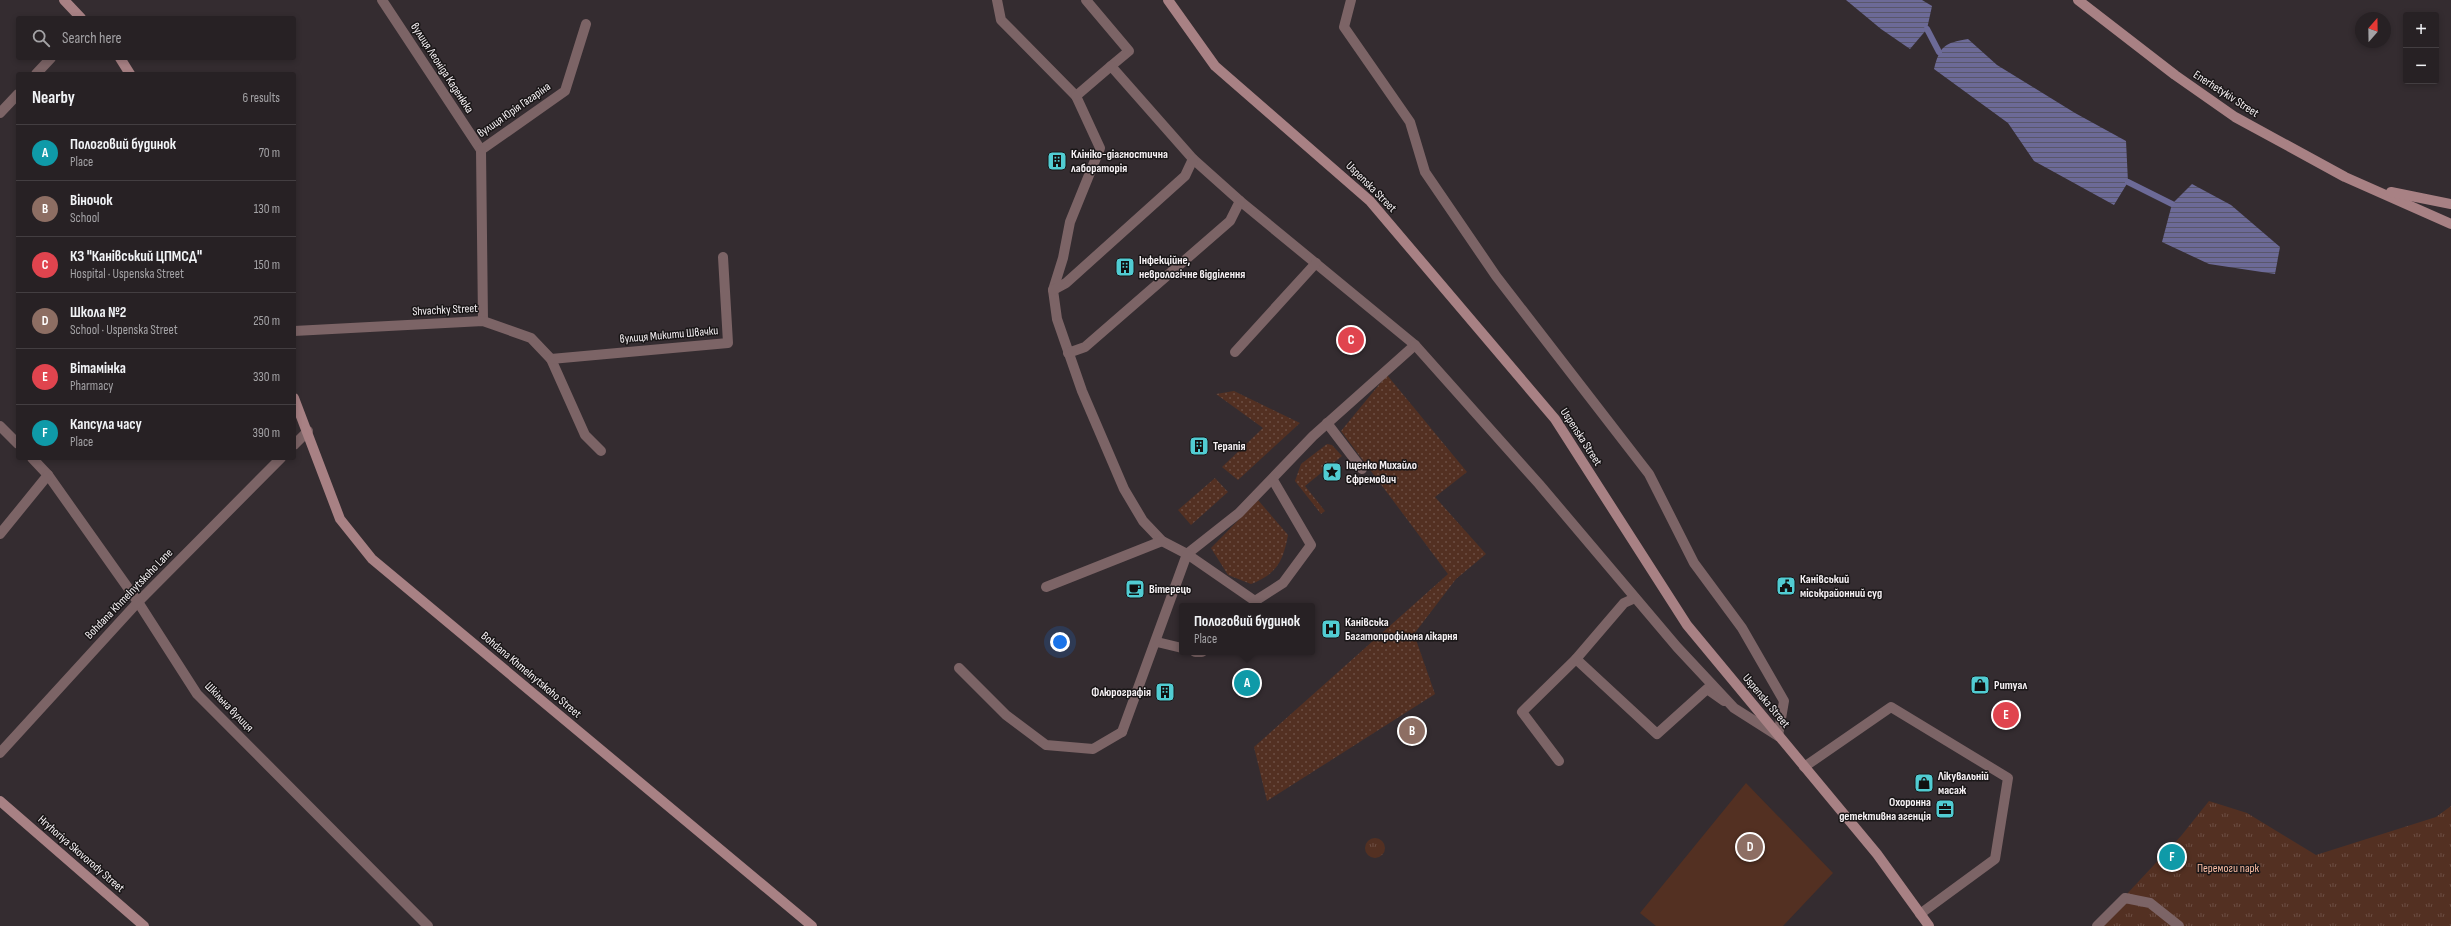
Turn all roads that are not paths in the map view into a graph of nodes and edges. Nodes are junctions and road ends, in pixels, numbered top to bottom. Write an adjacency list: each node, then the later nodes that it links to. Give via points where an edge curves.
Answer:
1 (64, 0): 8 (street)
2 (382, 0): 18 (street, вулиця Леоніда Каденюка)
3 (996, 0): 16 (street, via 1001,20)
4 (1086, 0): 12 (street, via 1129,50)
5 (1168, 0): 58 (street, Uspenska Street, via 1215,66 1370,201 1555,419 1687,625)
6 (1351, 0): 58 (street, via 1344,27 1410,122 1425,172 1496,276 1649,474 1694,563 1742,628 1784,701)
7 (2083, 2): 20 (street, Enerhetykiv Street, via 2176,75 2235,117 2345,177)
8 (79, 16)
9 (586, 24): 18 (street, вулиця Юрія Гагаріна, via 565,91)
10 (49, 60): 13 (street)
11 (121, 60): 14 (street)
12 (1111, 66): 16 (street); 19 (street)
13 (38, 72)
14 (129, 72)
15 (16, 96): 17 (street)
16 (1076, 96): 26 (street, via 1100,148 1070,222)
17 (0, 113)
18 (481, 150): 27 (street)
19 (1194, 159): 21 (street); 26 (street, via 1185,176 1066,283)
20 (2373, 188): 22 (street, Enerhetykiv Street); 23 (street, Enerhetykiv Street)
21 (1240, 201): 25 (street); 31 (street, via 1230,221 1085,347)
22 (2451, 204)
23 (2451, 224)
24 (723, 257): 32 (street, вулиця Микити Швачки, via 728,343)
25 (1316, 263): 29 (street); 30 (street)
26 (1053, 290): 31 (street, via 1057,319)
27 (483, 321): 28 (street, Shvachky Street); 32 (street, Shvachky Street, via 531,338)
28 (296, 331)
29 (1414, 345): 34 (street); 49 (street, via 1539,484)
30 (1235, 352)
31 (1068, 353): 46 (street, via 1124,489 1144,521)
32 (551, 359): 39 (street, Shvachky Street, via 586,435)
33 (296, 403): 36 (street, Bohdana Khmelnytskoho Street)
34 (1327, 423): 42 (street); 44 (street)
35 (0, 426): 37 (street)
36 (308, 431): 38 (street); 66 (street, Bohdana Khmelnytskoho Street, via 340,519 372,559)
37 (16, 442)
38 (296, 443)
39 (601, 451)
40 (34, 460): 43 (street, Шкільна вулиця)
41 (279, 460): 50 (street, Bohdana Khmelnytskoho Lane)
42 (1362, 469)
43 (48, 475): 45 (street); 50 (street, Шкільна вулиця)
44 (1273, 480): 47 (street, via 1239,513); 52 (street, via 1311,546 1283,583)
45 (0, 534)
46 (1162, 541): 47 (street); 48 (street)
47 (1187, 554): 51 (street); 53 (street)
48 (1046, 587)
49 (1635, 598): 55 (street, via 1624,603); 57 (street)
50 (138, 602): 59 (street, Bohdana Khmelnytskoho Lane); 65 (street, Шкільна вулиця, via 197,694)
51 (1251, 603)
52 (1253, 603)
53 (1157, 642): 54 (street); 56 (street, via 1122,732 1093,749 1046,744 1006,715)
54 (1179, 647)
55 (1576, 658): 57 (street, via 1656,734 1707,689); 60 (street, via 1522,712)
56 (959, 668)
57 (1734, 708): 58 (street)
58 (1778, 736): 61 (street, Uspenska Street)
59 (0, 753)
60 (1559, 761)
61 (1804, 767): 63 (street, Uspenska Street, via 1877,854); 63 (street, via 1891,707 2008,778 1995,859)
62 (0, 801): 64 (street, Hryhoriya Skovorody Street)
63 (1920, 914): 67 (street, Uspenska Street)
64 (144, 926)
65 (428, 926)
66 (812, 926)
67 (1929, 926)
68 (2097, 926): 69 (street, via 2125,898 2150,903)
69 (2179, 926)

